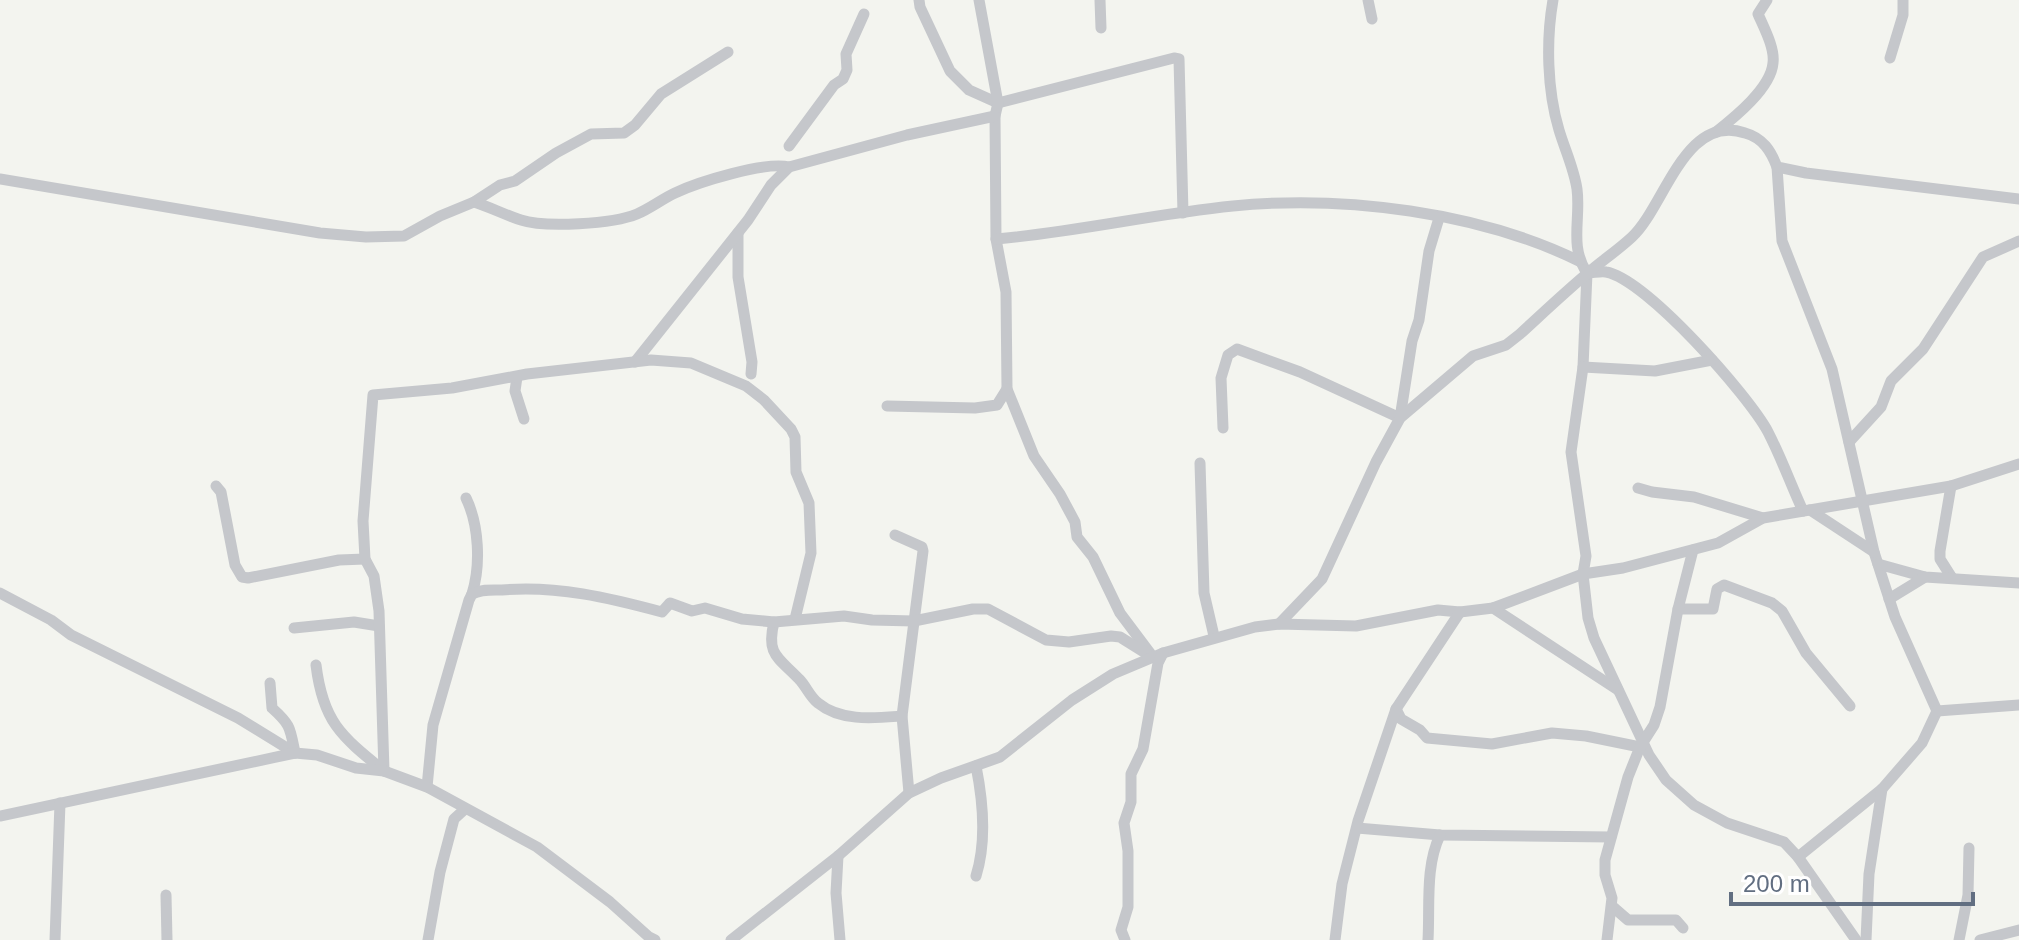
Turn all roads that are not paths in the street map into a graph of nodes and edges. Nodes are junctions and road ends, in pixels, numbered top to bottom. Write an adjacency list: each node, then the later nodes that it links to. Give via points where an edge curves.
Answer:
1 (919, 0): 13 (street, via 950,71)
2 (979, 0): 13 (street)
3 (1100, 0): 10 (street)
4 (1368, 0): 9 (street)
5 (1553, 0): 26 (street, via 1550,72 1558,127 1578,195)
6 (1767, 0): 14 (street, via 1758,14 1774,61 1770,78)
7 (1903, 0): 12 (street)
8 (864, 14): 15 (street, via 846,54 843,79)
9 (1372, 19)
10 (1101, 28)
11 (728, 52): 20 (street, via 661,94 624,133 591,134)
12 (1890, 58)
13 (997, 110): 16 (street); 21 (street, via 1177,58); 24 (street)
14 (1715, 133): 17 (street, via 1750,134 1771,151); 27 (street, via 1685,155 1634,235)
15 (789, 146)
16 (789, 167): 20 (street, via 772,165 719,179 676,193 638,214 582,222 539,224); 23 (street)
17 (1777, 167): 19 (street); 38 (street, via 1782,241 1823,342)
18 (0, 179): 20 (street, via 366,237 404,236)
19 (2019, 199)
20 (474, 202)
21 (1183, 213): 22 (street, via 1326,203); 24 (street)
22 (1439, 218): 26 (street, via 1507,232); 35 (street)
23 (738, 233): 29 (street); 31 (street, via 738,277)
24 (996, 239): 33 (street, via 1006,292)
25 (2019, 241): 38 (street, via 1983,257 1923,349 1891,381 1881,407)
26 (1579, 261): 27 (street)
27 (1587, 273): 28 (street, via 1608,272 1636,289 1677,321); 30 (street); 35 (street, via 1506,345 1473,356)
28 (1712, 360): 30 (street, via 1655,371); 46 (street, via 1767,431)
29 (635, 362): 32 (street); 63 (street, via 691,363 726,376 764,400 791,429 796,472 809,503 811,553)
30 (1583, 367): 53 (street, via 1571,452 1586,556)
31 (751, 374)
32 (517, 377): 36 (street, via 515,391); 51 (street, via 373,395 363,500)
33 (1007, 389): 34 (street, via 997,405); 70 (street, via 1027,443 1075,522 1077,537 1093,557 1120,613)
34 (887, 406)
35 (1400, 418): 37 (street, via 1237,349 1224,363); 66 (street, via 1322,579)
36 (524, 419)
37 (1223, 428)
38 (1849, 442): 45 (street)
39 (1200, 463): 69 (street, via 1204,593)
40 (2019, 464): 42 (street)
41 (216, 486): 51 (street, via 242,577)
42 (1951, 486): 45 (street); 55 (street, via 1940,559)
43 (1638, 488): 47 (street, via 1694,497)
44 (466, 498): 58 (street, via 477,548)
45 (1862, 502): 46 (street); 50 (street)
46 (1807, 511): 47 (street); 50 (street)
47 (1763, 518): 49 (street, via 1718,543)
48 (895, 535): 64 (street, via 923,551)
49 (1693, 550): 53 (street); 61 (street)
50 (1876, 558): 54 (street); 59 (street)
51 (365, 559): 67 (street, via 374,576)
52 (2019, 571): 56 (street)
53 (1583, 574): 60 (street); 73 (street, via 1588,618)
54 (1925, 577): 55 (street); 59 (street)
55 (1952, 578): 56 (street)
56 (2015, 583)
57 (0, 593): 80 (street)
58 (472, 594): 65 (street, via 532,588 662,612 670,603); 83 (street, via 433,725)
59 (1889, 599): 77 (street)
60 (1493, 608): 62 (street); 73 (street)
61 (1678, 609): 75 (street, via 1713,609 1717,589 1724,585 1772,603); 79 (street, via 1660,707)
62 (1460, 612): 66 (street, via 1438,610 1356,626); 76 (street)
63 (795, 619): 64 (street); 65 (street)
64 (914, 621): 70 (street, via 988,609 1046,640 1120,637); 78 (street)
65 (774, 622): 78 (street, via 772,652 818,703 853,717)
66 (1279, 624): 69 (street)
67 (379, 626): 68 (street, via 354,622); 82 (street)
68 (294, 628)
69 (1214, 636): 70 (street)
70 (1158, 655): 81 (street, via 1113,674 1000,757); 106 (street, via 1124,823)
71 (316, 665): 82 (street, via 332,722)
72 (270, 683): 80 (street, via 272,708 289,726)
73 (1618, 690): 79 (street)
74 (2019, 705): 77 (street)
75 (1850, 706)
76 (1396, 709): 79 (street, via 1427,738 1492,744 1552,733); 89 (street)
77 (1937, 711): 84 (street, via 1922,743)
78 (902, 716): 85 (street)
79 (1641, 744): 91 (street); 94 (street, via 1656,768 1694,805 1727,823 1784,842)
80 (295, 753): 82 (street); 86 (street)
81 (976, 766): 85 (street); 95 (street, via 983,837)
82 (384, 771): 83 (street)
83 (427, 787): 87 (street)
84 (1882, 789): 94 (street); 111 (street)
85 (909, 793): 93 (street)
86 (60, 803): 88 (street); 100 (street)
87 (465, 809): 102 (street, via 454,819); 103 (street, via 537,847)
88 (0, 816)
89 (1357, 828): 90 (street); 107 (street)
90 (1440, 835): 91 (street); 108 (street, via 1432,852)
91 (1611, 837): 97 (street, via 1605,875)
92 (1969, 848): 112 (street, via 1968,895)
93 (838, 856): 104 (street); 105 (street)
94 (1798, 857): 110 (street)
95 (976, 876)
96 (166, 895): 101 (street)
97 (1613, 907): 98 (street, via 1628,920 1676,920); 109 (street)
98 (1683, 928)
99 (2019, 930): 113 (street)
100 (55, 940)
101 (167, 940)
102 (428, 940)
103 (655, 940)
104 (731, 940)
105 (840, 940)
106 (1125, 940)
107 (1335, 940)
108 (1428, 940)
109 (1607, 940)
110 (1856, 940)
111 (1866, 940)
112 (1959, 940)
113 (1980, 940)

